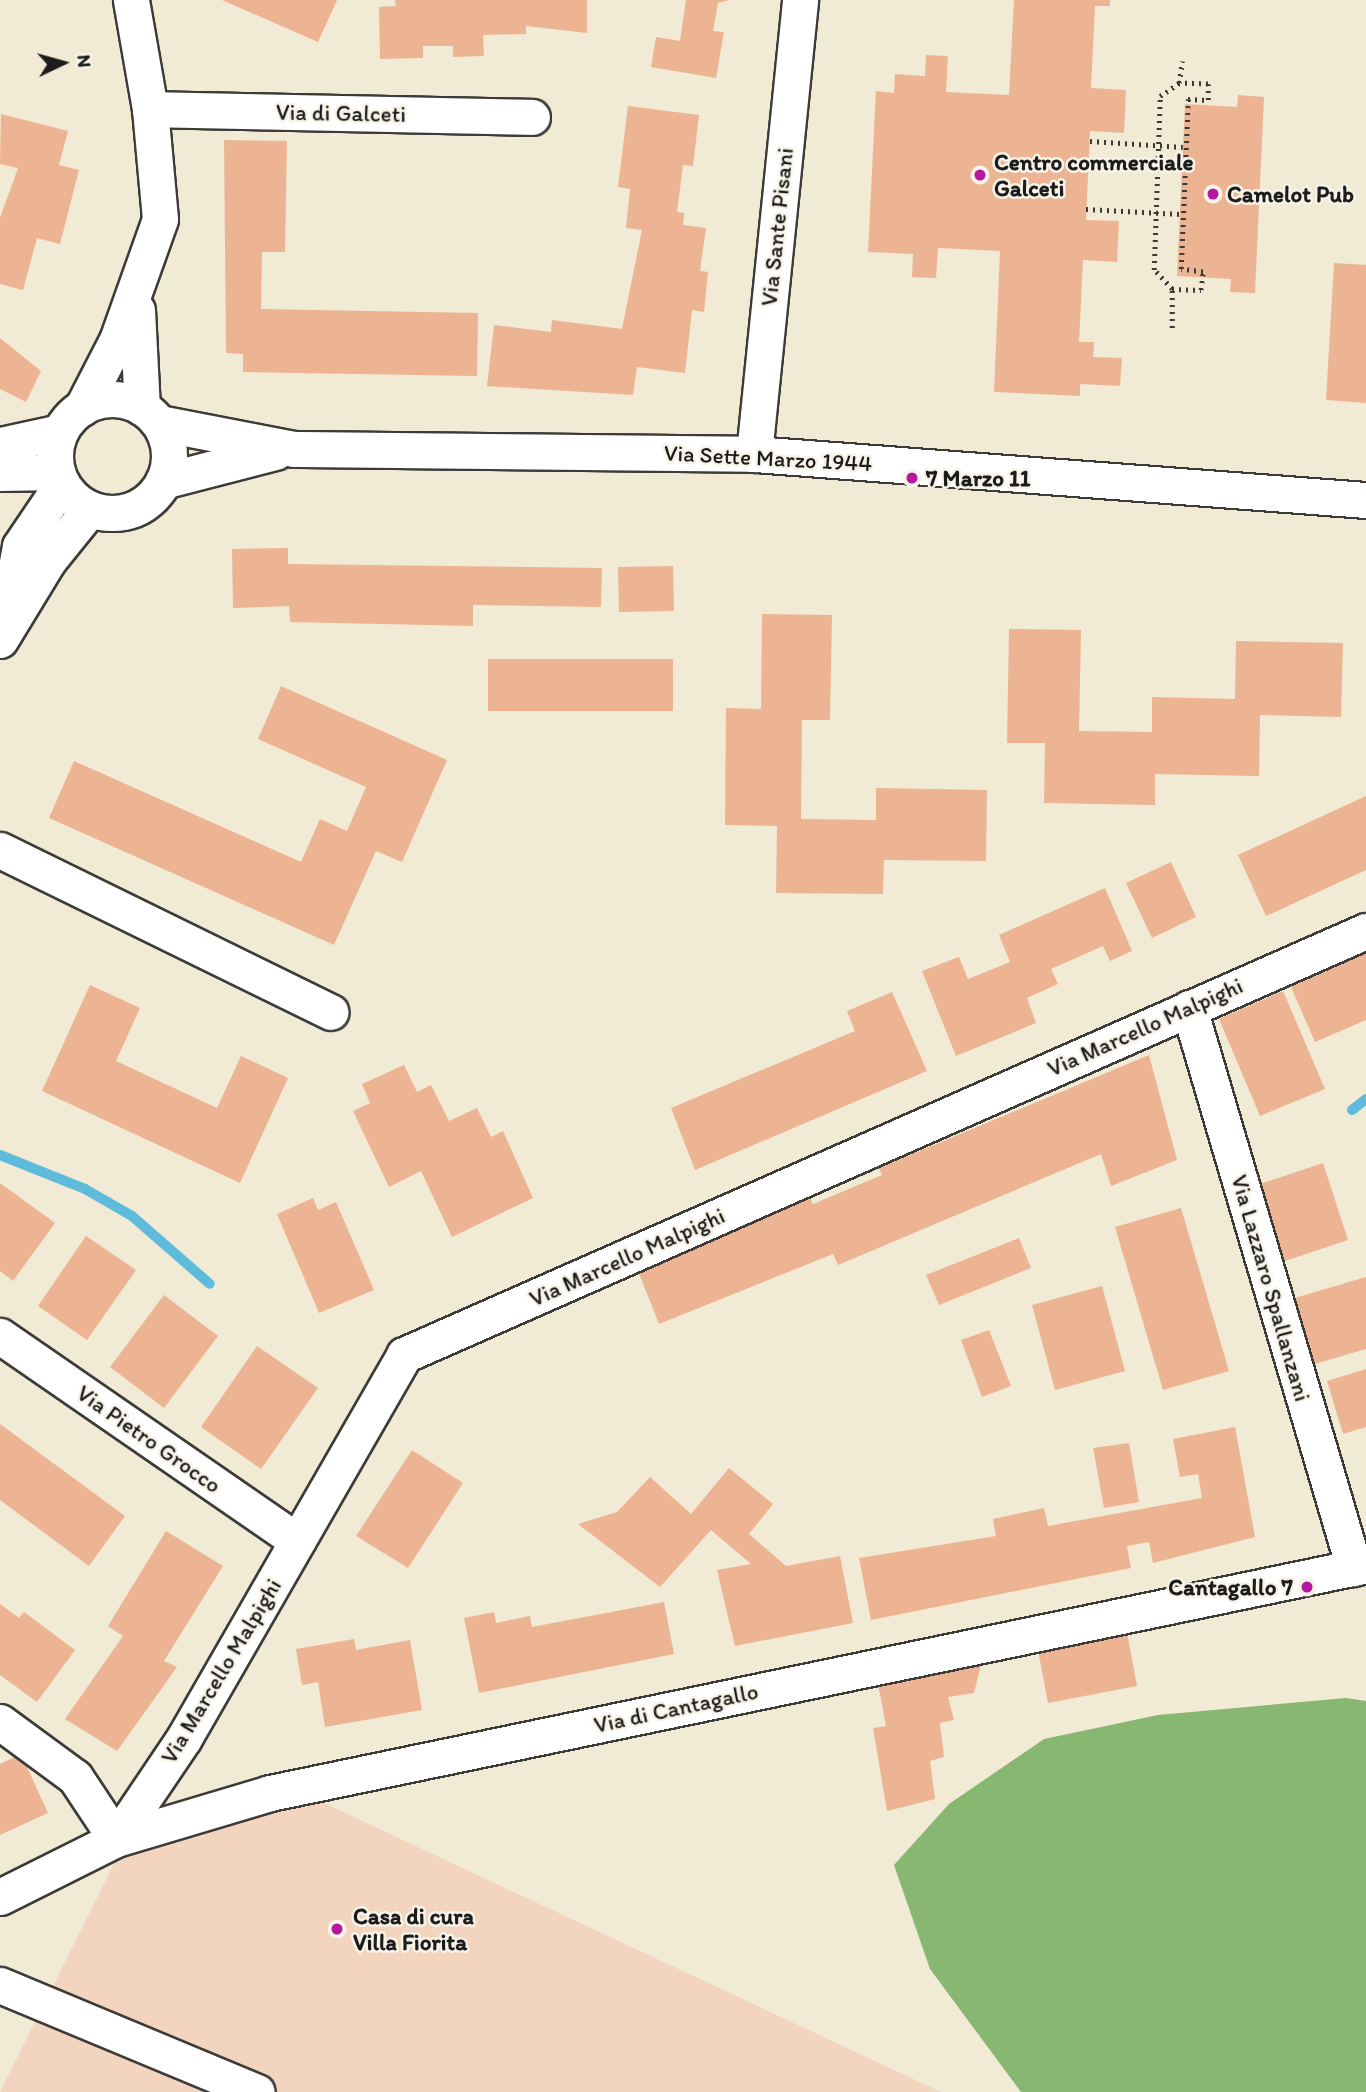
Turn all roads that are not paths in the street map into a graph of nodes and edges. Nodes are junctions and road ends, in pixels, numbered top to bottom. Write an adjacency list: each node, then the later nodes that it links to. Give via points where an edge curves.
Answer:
1 (131, 0): 3 (street)
2 (800, 0): 10 (street, Via Sante Pisani)
3 (150, 109): 4 (street, Via di Galceti); 5 (street, via 160,219)
4 (531, 117)
5 (139, 287): 6 (street, via 134,344); 7 (street)
6 (150, 415): 7 (street, Via Sette Marzo 1944, via 112,399); 9 (street, Via Sette Marzo 1944); 13 (street, via 168,452)
7 (71, 420): 8 (street, Via Sette Marzo 1944); 12 (street)
8 (0, 444)
9 (294, 449): 10 (street, Via Sette Marzo 1944); 13 (street, Via Sette Marzo 1944)
10 (754, 453): 14 (street, Via Sette Marzo 1944)
11 (0, 473): 12 (street)
12 (60, 478): 15 (street); 16 (street, via 20,546)
13 (163, 481): 15 (street, Via Sette Marzo 1944, via 153,495 124,512)
14 (1366, 500)
15 (90, 509): 16 (street)
16 (2, 625)
17 (0, 850): 20 (street)
18 (1366, 931): 19 (street, Via Marcello Malpighi)
19 (1189, 1007): 22 (street, Via Marcello Malpighi, via 404,1355); 23 (street, Via Lazzaro Spallanzani)
20 (330, 1012)
21 (0, 1336): 22 (street, Via Pietro Grocco)
22 (297, 1541): 25 (street, Via Marcello Malpighi, via 184,1738)
23 (1360, 1566): 25 (street, Via di Cantagallo, via 270,1793)
24 (0, 1722): 25 (street, via 75,1777)
25 (116, 1839): 26 (street, Via di Cantagallo)
26 (0, 1897)
27 (0, 1985): 28 (street)
28 (257, 2092)

